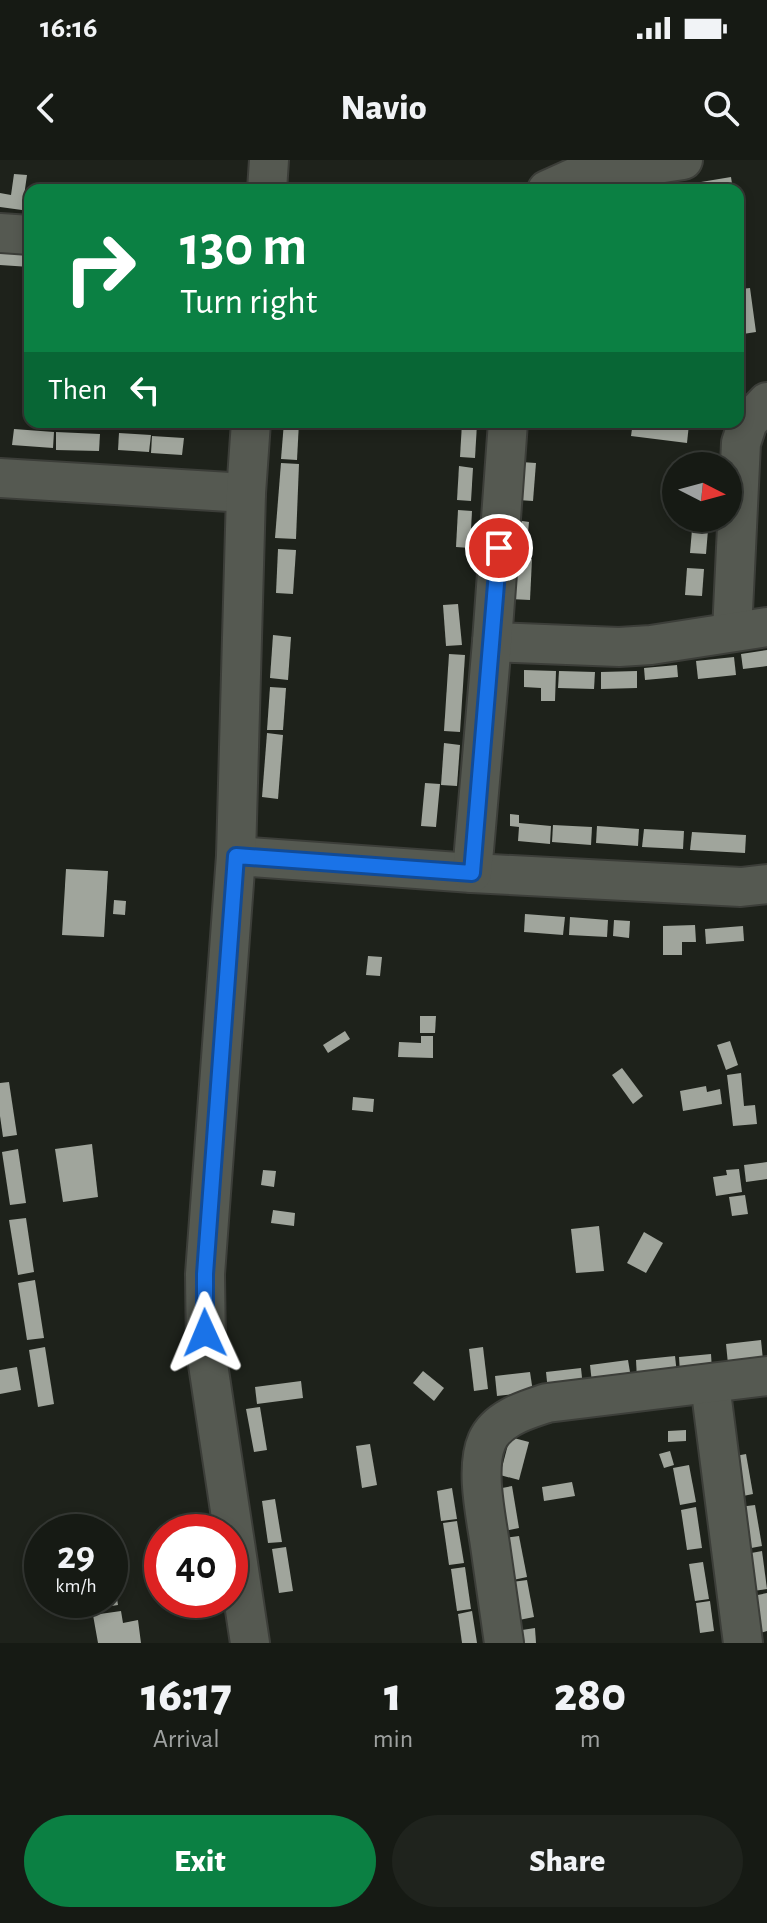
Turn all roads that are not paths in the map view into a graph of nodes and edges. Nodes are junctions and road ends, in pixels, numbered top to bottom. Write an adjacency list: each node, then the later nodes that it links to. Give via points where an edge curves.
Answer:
1 (269, 160): 3 (street)
2 (683, 160): 4 (street, via 578,176)
3 (267, 184)
4 (560, 184)
5 (0, 233): 6 (street)
6 (24, 235)
7 (767, 402): 12 (street, via 748,422 741,443)
8 (251, 428): 11 (street)
9 (508, 428): 13 (street)
10 (0, 478): 11 (street)
11 (246, 493): 14 (street)
12 (749, 630): 13 (street, via 619,647)
13 (492, 642): 15 (street)
14 (236, 856): 15 (street); 19 (street, via 204,1315 211,1395)
15 (472, 873): 16 (street)
16 (767, 884)
17 (767, 1376): 18 (street)
18 (710, 1384): 20 (street, via 547,1403 500,1424 487,1441 481,1469); 21 (street)
19 (250, 1643)
20 (504, 1643)
21 (743, 1643)

